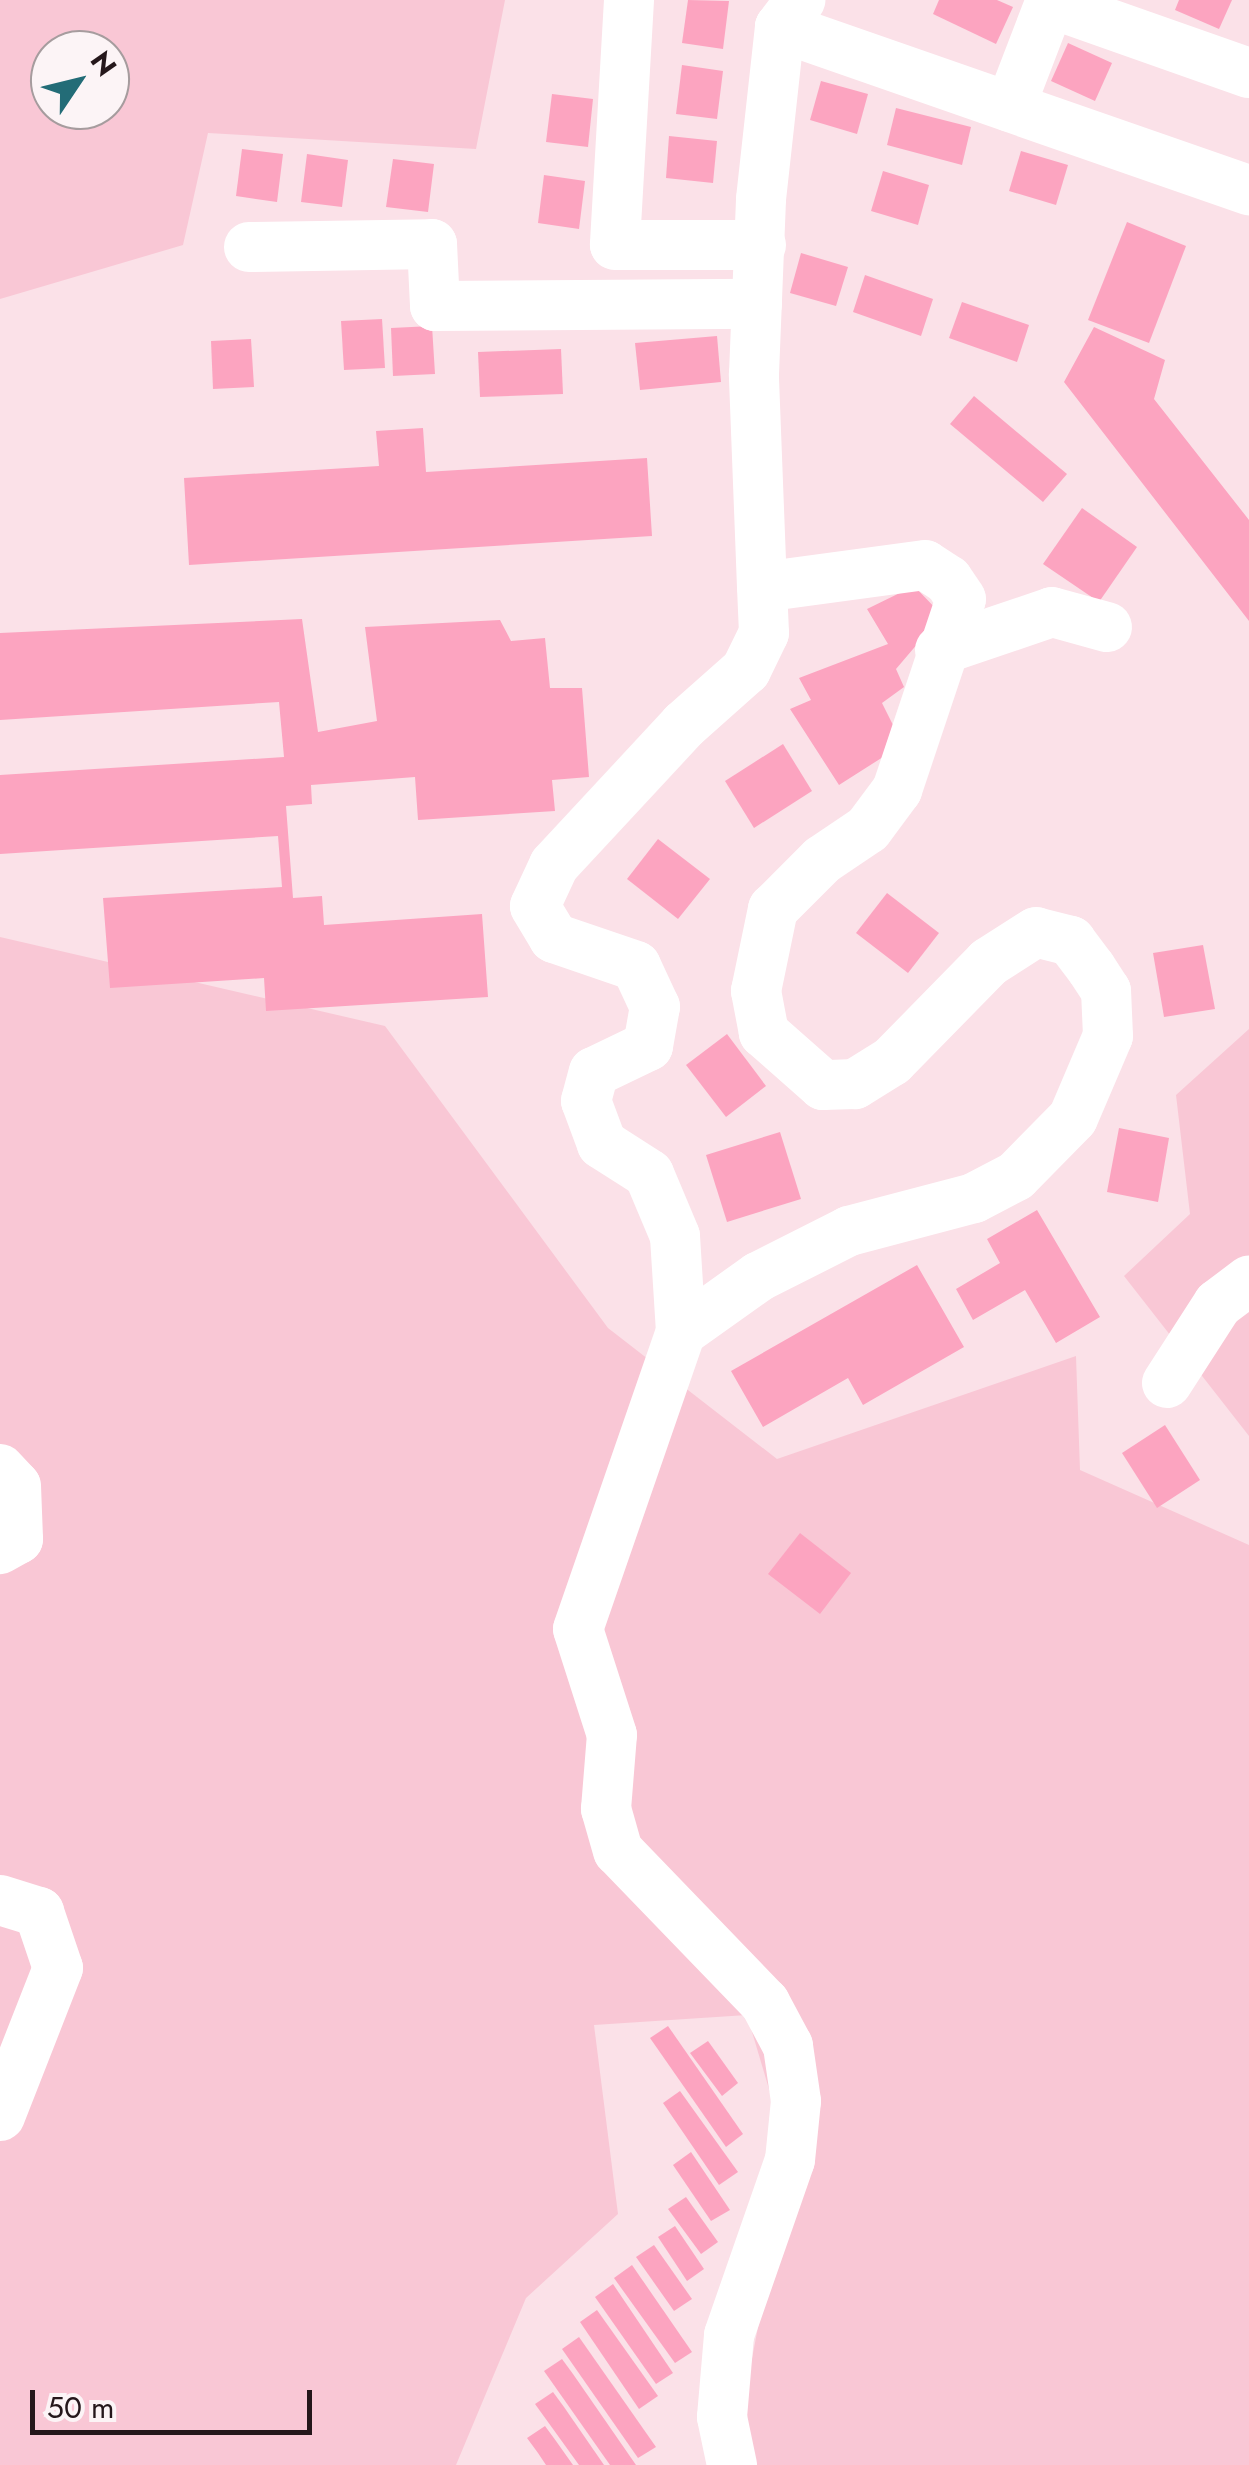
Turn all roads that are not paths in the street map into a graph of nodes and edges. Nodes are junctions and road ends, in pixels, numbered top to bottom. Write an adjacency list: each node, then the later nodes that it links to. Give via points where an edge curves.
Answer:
1 (628, 0): 8 (street, via 615,245)
2 (1051, 1): 4 (street); 5 (street)
3 (790, 14): 5 (street); 8 (street)
4 (1249, 73)
5 (1010, 107): 6 (street)
6 (1249, 190)
7 (249, 246): 9 (street, via 432,244 434,306)
8 (761, 246): 9 (street)
9 (756, 304): 10 (street)
10 (762, 587): 12 (street, via 924,565 948,580 961,599); 14 (street, via 764,633 746,670 554,865 535,906 554,938 636,966 655,1007 648,1046 594,1072 586,1101 602,1144 649,1174 675,1236)
11 (1107, 627): 12 (street, via 1052,612)
12 (940, 650): 14 (street, via 896,790 868,829 822,860 773,909 756,991 764,1034 824,1085 855,1084 892,1061 989,962 1036,932 1071,941 1091,968 1106,991 1108,1036 1073,1118 1016,1176 974,1198 849,1231 758,1277)
13 (1249, 1281): 15 (street, via 1218,1304)
14 (681, 1332): 20 (street, via 578,1629 612,1735 606,1808 618,1851 766,2003 788,2046 796,2101 790,2160 729,2335 722,2417)
15 (1168, 1384)
16 (0, 1469): 17 (street, via 16,1486 18,1538)
17 (0, 1549)
18 (0, 1900): 19 (street, via 39,1912 58,1968)
19 (0, 2116)
20 (732, 2465)

